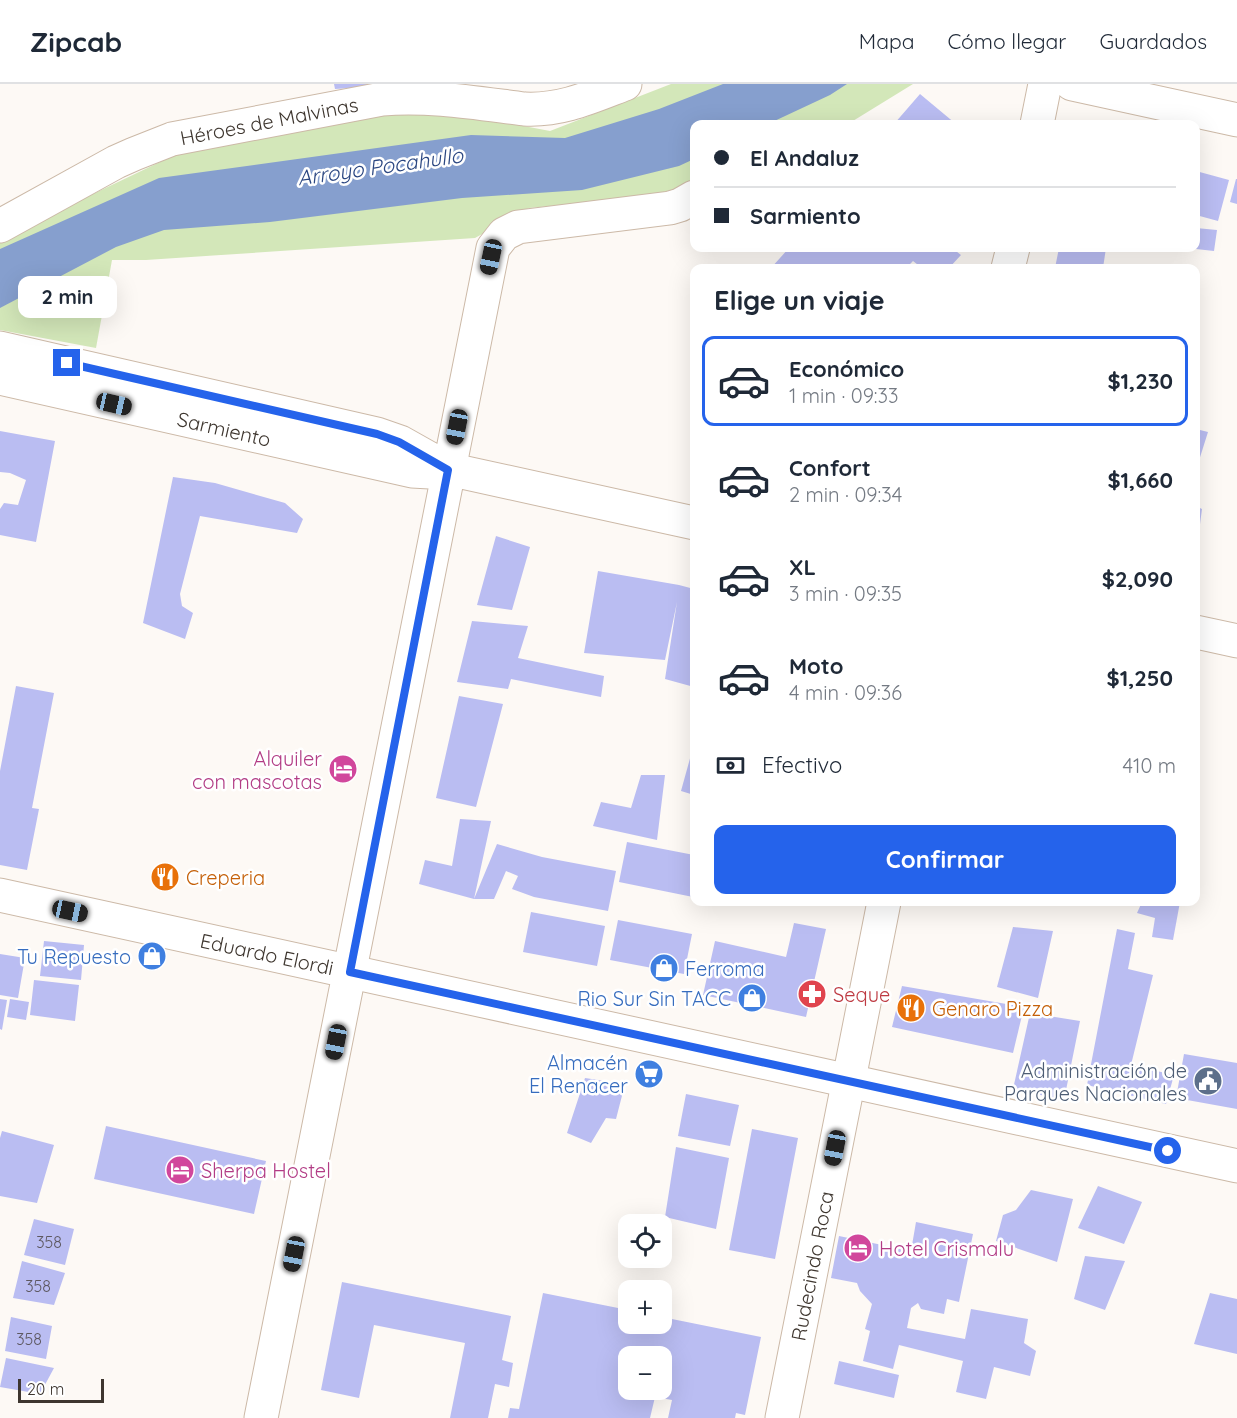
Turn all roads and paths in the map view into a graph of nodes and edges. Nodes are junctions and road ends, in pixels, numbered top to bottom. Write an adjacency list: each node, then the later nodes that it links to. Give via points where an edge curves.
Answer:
1 (625, 84): 4 (street, Héroes de Malvinas, via 585,100 537,110 451,99)
2 (1045, 84): 5 (street)
3 (1072, 84): 6 (street)
4 (316, 97): 8 (street, Héroes de Malvinas, via 152,146)
5 (1038, 120)
6 (1237, 120)
7 (690, 199): 11 (street, via 670,208 518,227 498,240 491,257)
8 (0, 226)
9 (0, 348): 11 (street, Sarmiento, via 377,434)
10 (0, 378): 11 (street, Sarmiento, via 412,471)
11 (448, 470): 12 (street, Sarmiento); 17 (street)
12 (690, 522)
13 (1200, 633): 14 (street)
14 (1237, 641)
15 (0, 895): 17 (street, Eduardo Elordi)
16 (883, 906): 18 (street, Rudecindo Roca)
17 (350, 972): 18 (street, Eduardo Elordi); 20 (street)
18 (848, 1081): 19 (street, Eduardo Elordi); 21 (street, Rudecindo Roca)
19 (1237, 1166)
20 (261, 1418)
21 (782, 1418)

